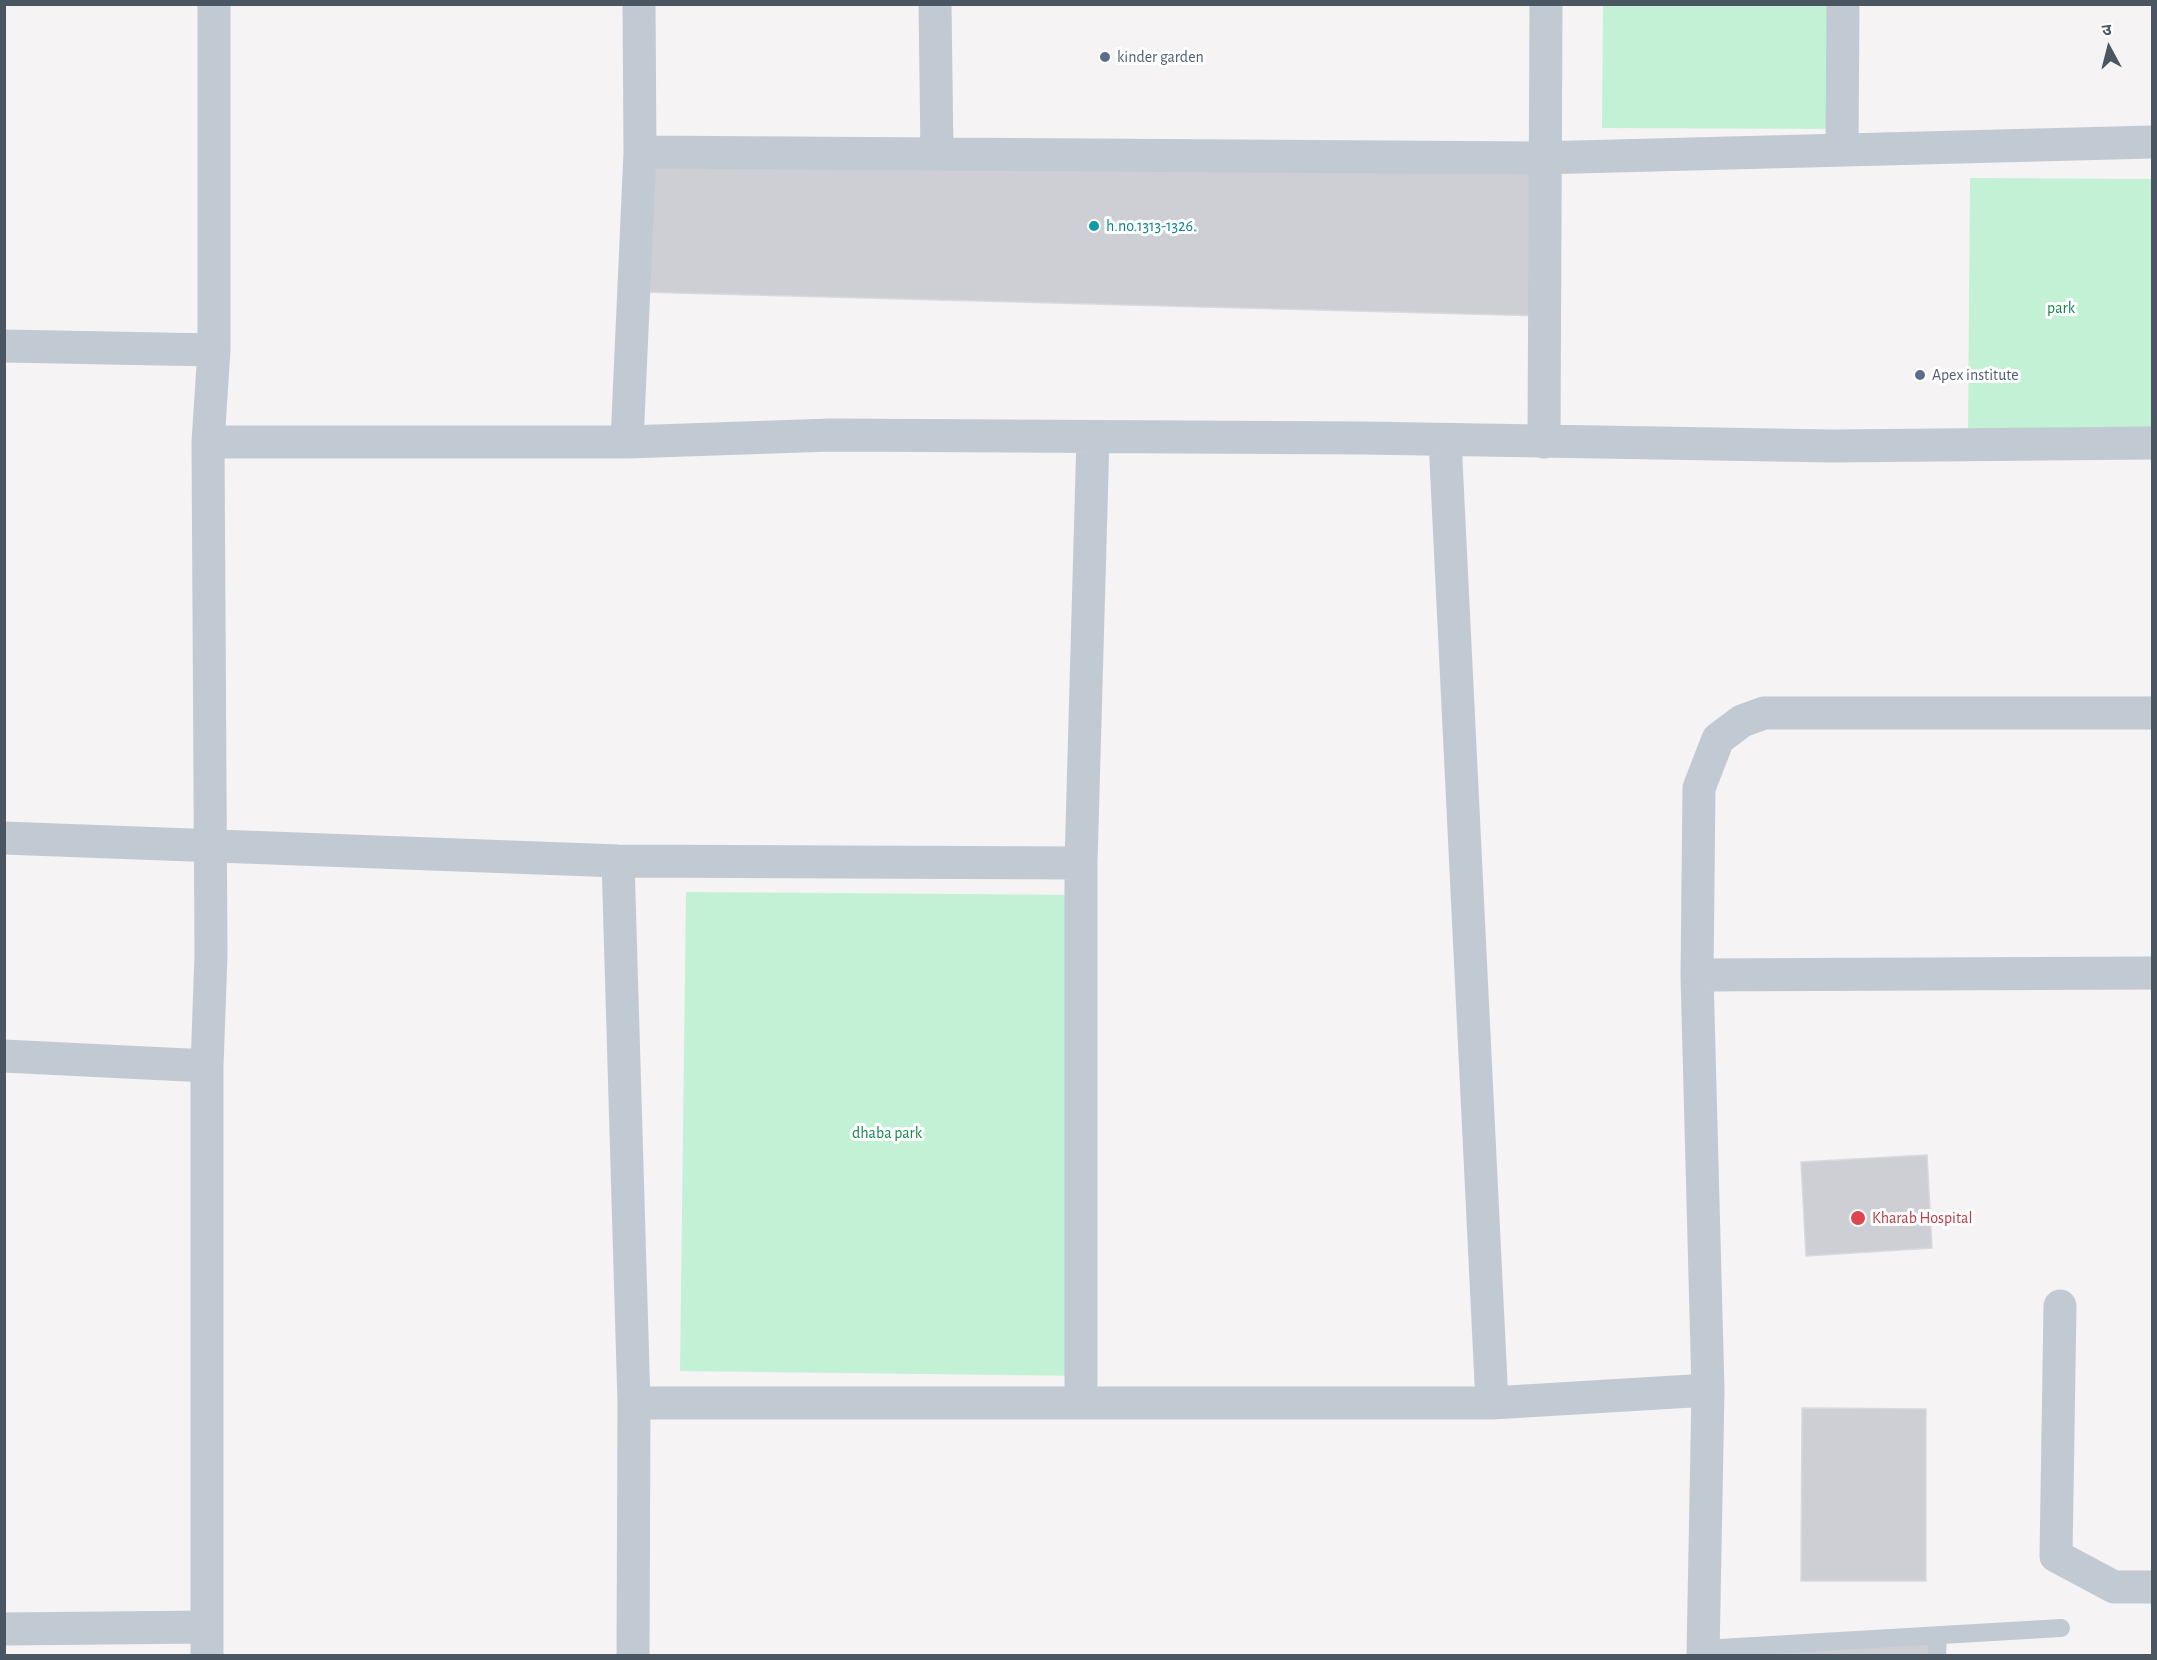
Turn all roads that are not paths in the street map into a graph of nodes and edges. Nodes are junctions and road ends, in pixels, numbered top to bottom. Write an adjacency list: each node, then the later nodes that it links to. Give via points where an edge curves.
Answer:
1 (214, 4): 12 (street)
2 (639, 4): 8 (street)
3 (935, 4): 9 (street)
4 (1545, 4): 10 (street)
5 (1843, 4): 7 (street)
6 (2152, 142): 7 (street)
7 (1842, 150): 10 (street)
8 (640, 152): 9 (street); 16 (street)
9 (937, 153): 10 (street)
10 (1546, 158): 17 (street)
11 (4, 346): 12 (street)
12 (214, 350): 15 (street)
13 (1093, 437): 14 (street); 16 (street, via 831,435); 23 (street)
14 (1445, 440): 17 (street); 32 (street)
15 (208, 441): 16 (street); 21 (street)
16 (627, 441)
17 (1544, 442): 18 (street, via 1832,446)
18 (2152, 443)
19 (2152, 713): 25 (street, via 1764,713 1742,721 1718,739 1700,788)
20 (4, 838): 21 (street)
21 (209, 844): 22 (street); 27 (street)
22 (618, 861): 23 (street); 30 (street)
23 (1081, 863): 31 (street)
24 (2152, 973): 25 (street)
25 (1697, 975): 29 (street)
26 (4, 1056): 27 (street)
27 (207, 1066): 37 (street)
28 (2061, 1306): 33 (street, via 2056,1556 2114,1587)
29 (1708, 1390): 32 (street); 38 (street)
30 (634, 1403): 31 (street); 39 (street)
31 (1081, 1403): 32 (street)
32 (1492, 1403)
33 (2152, 1587)
34 (2061, 1628): 36 (lane)
35 (4, 1629): 37 (street)
36 (1938, 1635): 38 (lane); 40 (lane)
37 (207, 1641)
38 (1703, 1652)
39 (633, 1656)
40 (1937, 1656)

